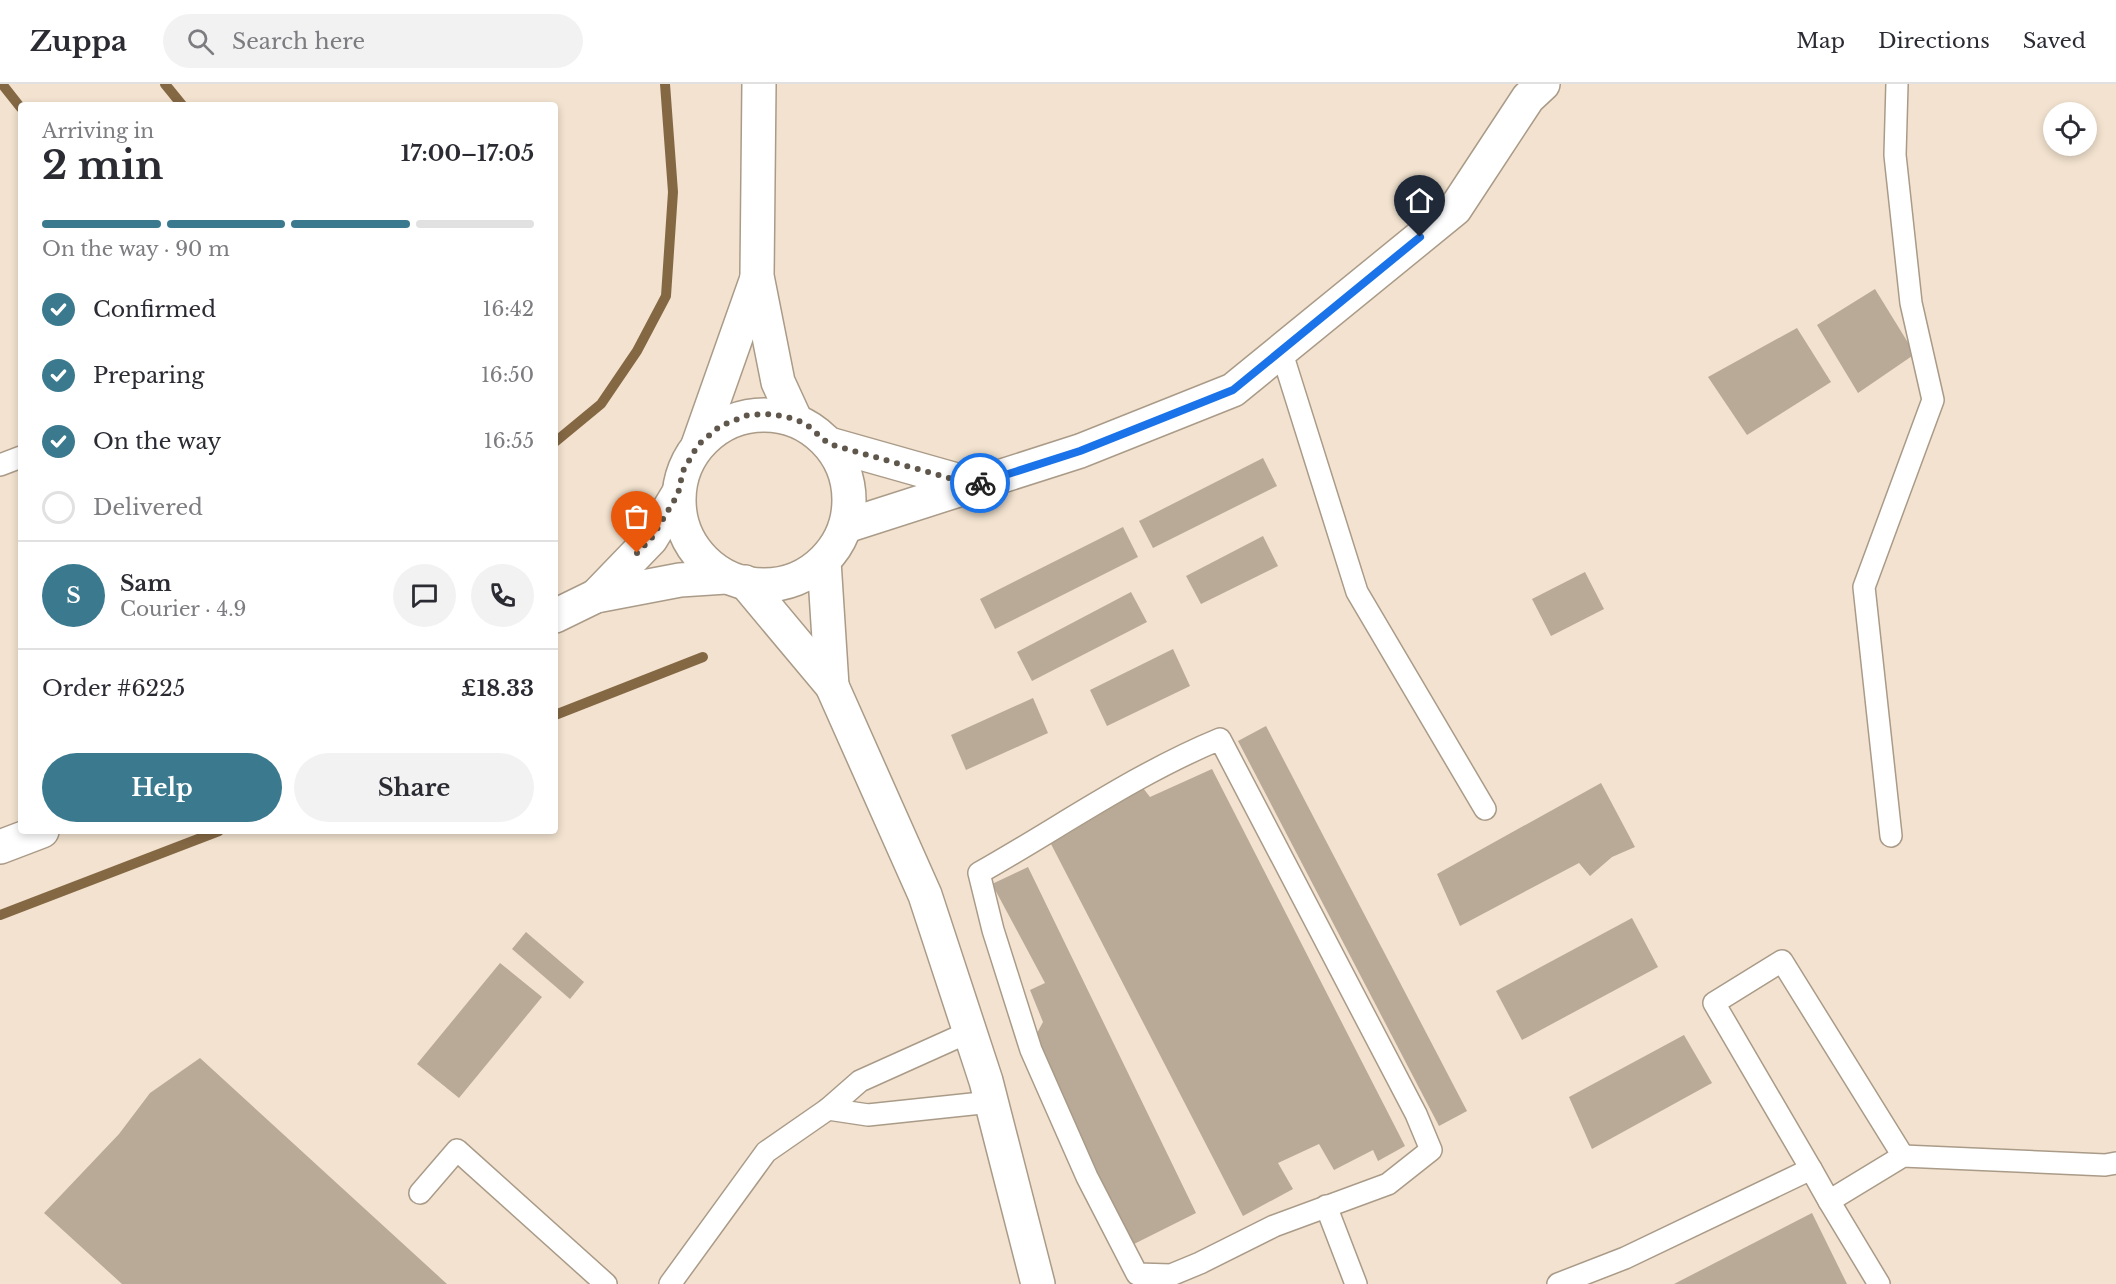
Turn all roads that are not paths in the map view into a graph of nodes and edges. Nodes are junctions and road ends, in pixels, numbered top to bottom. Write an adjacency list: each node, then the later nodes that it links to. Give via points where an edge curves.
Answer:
1 (759, 84): 4 (street)
2 (1543, 84): 5 (street, via 1528,98 1455,209)
3 (1897, 84): 21 (lane, via 1895,155 1911,303 1933,400 1864,587)
4 (757, 276): 6 (street, via 778,382); 8 (street)
5 (1281, 351): 11 (street, via 1233,390 1080,451); 19 (lane, via 1357,592)
6 (795, 419): 7 (street); 8 (street, via 772,414 748,415 720,426)
7 (829, 444): 11 (street); 13 (street, via 844,468 850,496)
8 (698, 445): 12 (street, via 683,471)
9 (18, 458): 10 (lane)
10 (0, 465)
11 (974, 485): 13 (street)
12 (678, 494): 15 (street, via 688,540 702,559); 16 (street, via 651,539)
13 (846, 526): 14 (street, via 837,546)
14 (824, 561): 15 (street, via 807,576 789,583 765,585); 18 (street)
15 (736, 580): 16 (street, via 680,580); 18 (street)
16 (596, 596): 17 (street)
17 (558, 615)
18 (832, 686): 23 (street, via 925,895)
19 (1485, 809)
20 (34, 834): 22 (street)
21 (1891, 836)
22 (0, 847)
23 (969, 1032): 24 (street); 25 (lane, via 860,1081)
24 (991, 1102): 25 (lane, via 868,1115); 34 (street)
25 (828, 1109): 33 (lane, via 766,1152)
26 (1903, 1156): 27 (lane); 28 (lane, via 1782,961 1714,1003); 30 (lane)
27 (2116, 1163)
28 (1811, 1169): 30 (lane); 36 (lane, via 1625,1258)
29 (420, 1193): 32 (lane, via 457,1150)
30 (1829, 1201): 37 (lane)
31 (1326, 1206): 31 (lane, via 1171,1275 1137,1274 1087,1177 1031,1050 979,873 1188,752 1220,739 1416,1114 1431,1150 1388,1184); 35 (lane)
32 (606, 1284)
33 (670, 1284)
34 (1038, 1284)
35 (1356, 1284)
36 (1560, 1284)
37 (1879, 1284)

